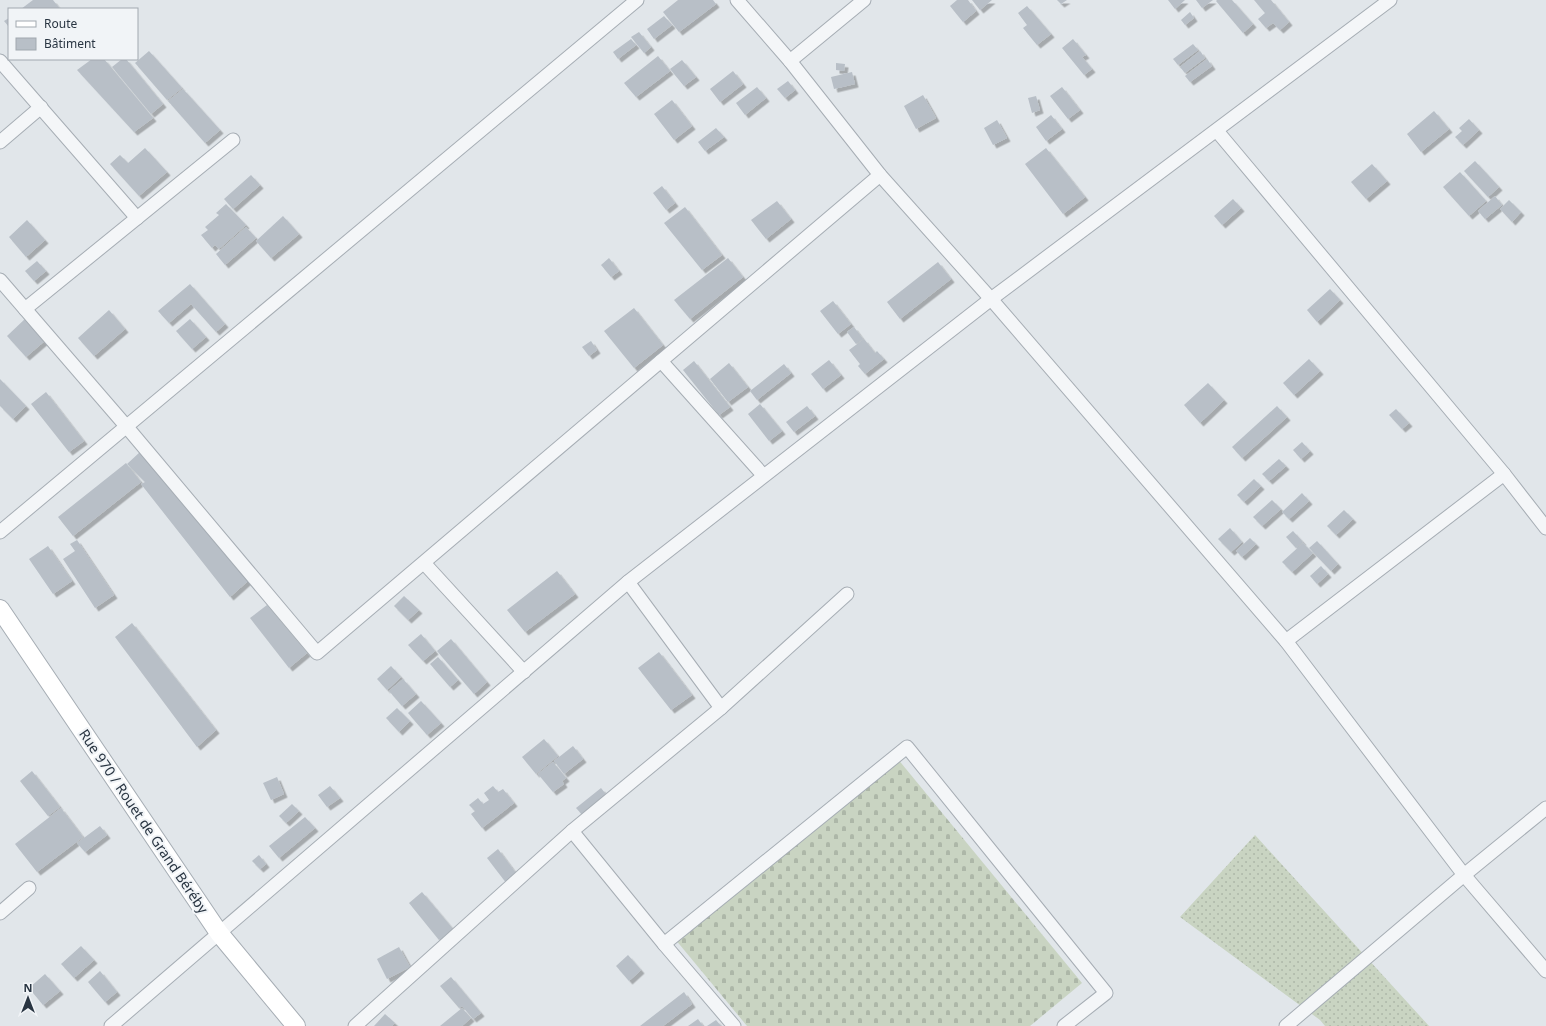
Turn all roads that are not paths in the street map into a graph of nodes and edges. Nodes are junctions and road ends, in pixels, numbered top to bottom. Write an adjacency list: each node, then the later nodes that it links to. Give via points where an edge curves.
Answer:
1 (637, 0): 17 (street)
2 (738, 0): 6 (street)
3 (864, 0): 6 (street)
4 (1390, 0): 8 (street)
5 (0, 61): 7 (street)
6 (790, 61): 11 (street)
7 (41, 107): 10 (street); 12 (street)
8 (1217, 131): 14 (street); 18 (street)
9 (233, 140): 12 (street)
10 (0, 142)
11 (880, 175): 14 (street); 16 (street)
12 (137, 218): 15 (street)
13 (0, 280): 15 (street)
14 (991, 299): 19 (street); 26 (street)
15 (25, 309): 17 (street)
16 (661, 361): 19 (street); 22 (street)
17 (126, 426): 21 (street); 22 (street, via 317,653)
18 (1504, 474): 20 (street); 26 (street)
19 (763, 475): 23 (street)
20 (1546, 528)
21 (0, 532)
22 (424, 563): 27 (street)
23 (628, 582): 27 (street); 28 (street)
24 (847, 594): 28 (street)
25 (0, 609): 34 (main road, Rue 970 / Rouet de Grand Béréby)
26 (1286, 641): 31 (street)
27 (524, 672): 34 (street)
28 (721, 708): 30 (street)
29 (1546, 808): 31 (street)
30 (572, 831): 35 (street); 39 (street)
31 (1464, 875): 36 (street); 42 (street)
32 (29, 888): 33 (street)
33 (0, 913)
34 (220, 933): 37 (street); 38 (main road, Rue 970 / Rouet de Grand Béréby)
35 (664, 944): 40 (street); 41 (street, via 907,747 1106,993)
36 (1546, 971)
37 (111, 1026)
38 (296, 1026)
39 (355, 1026)
40 (734, 1026)
41 (1064, 1026)
42 (1286, 1026)

